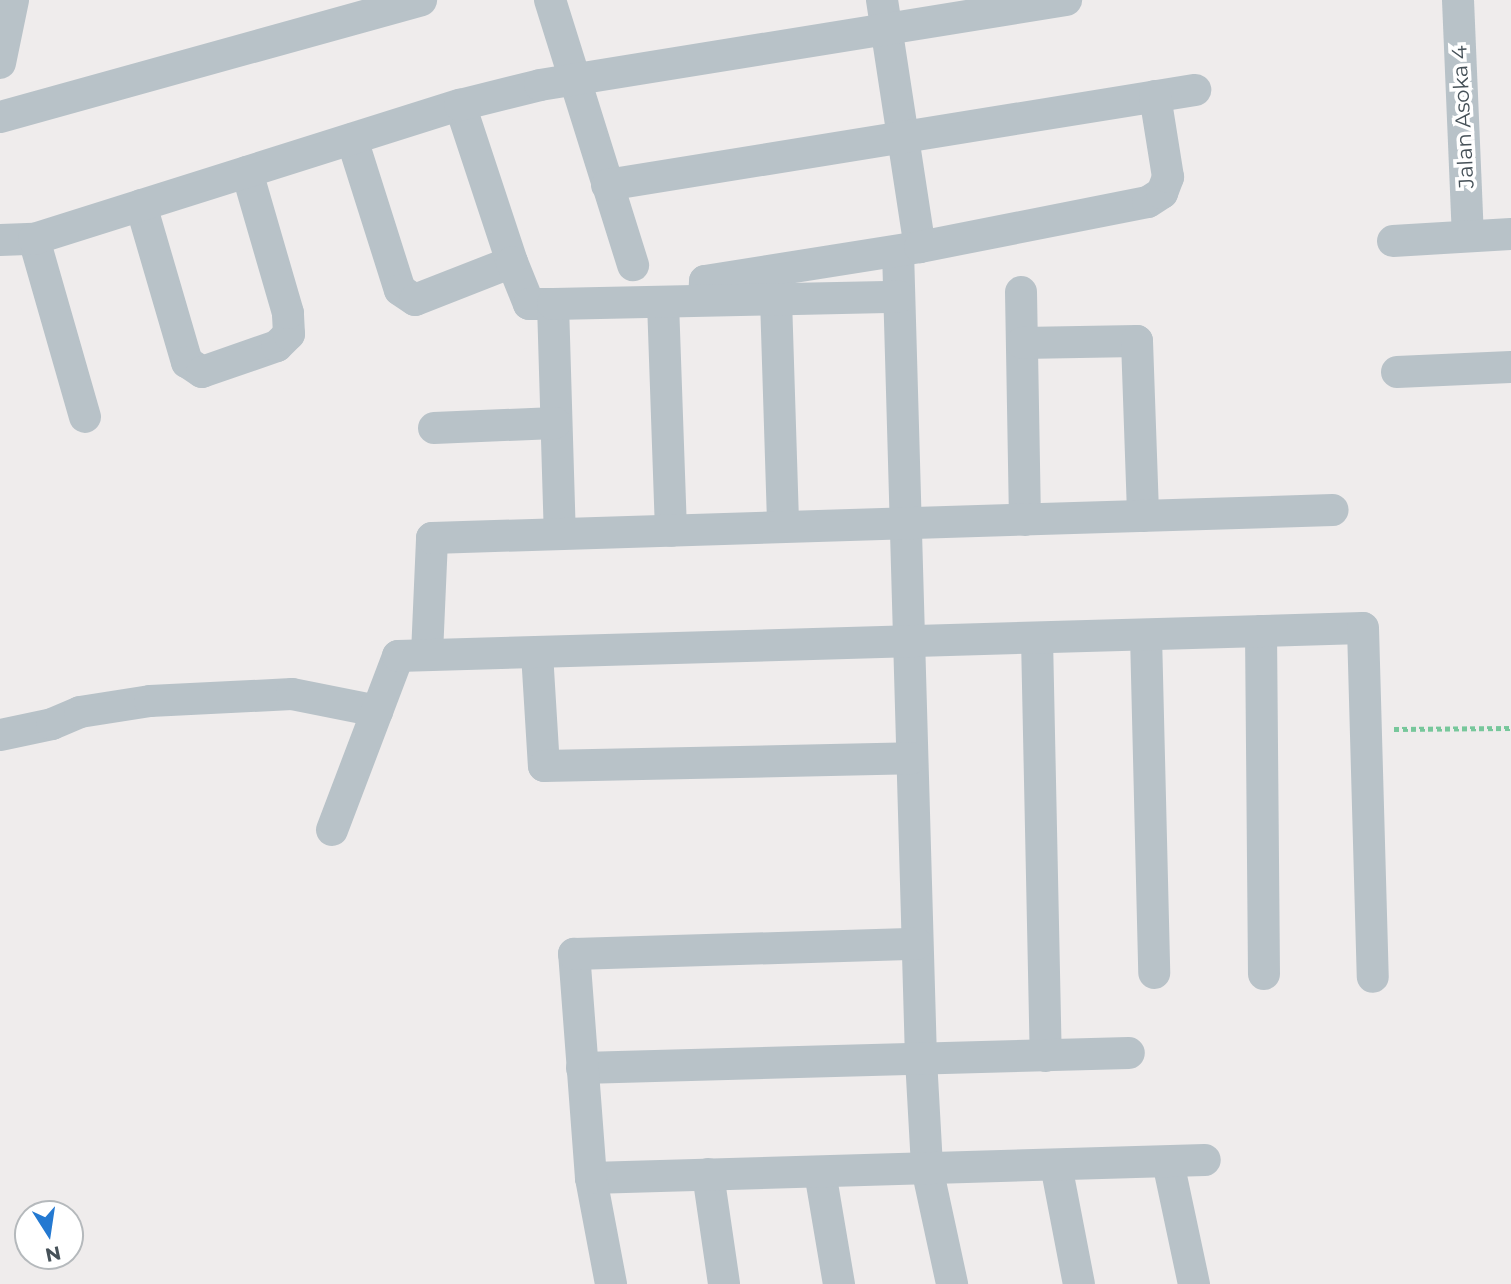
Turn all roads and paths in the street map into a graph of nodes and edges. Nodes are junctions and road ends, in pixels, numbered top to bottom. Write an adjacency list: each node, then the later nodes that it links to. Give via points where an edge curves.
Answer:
1 (13, 0): 7 (street)
2 (421, 0): 12 (street)
3 (550, 0): 8 (street)
4 (1066, 0): 6 (street)
5 (1458, 0): 18 (street, Jalan Asoka 4)
6 (884, 14): 8 (street); 13 (street)
7 (0, 63)
8 (574, 78): 11 (street); 16 (street)
9 (1195, 90): 10 (street)
10 (1155, 96): 13 (street); 23 (street, via 1168,177 1162,193 1148,202)
11 (460, 105): 14 (street); 24 (street)
12 (0, 117)
13 (903, 137): 16 (street); 23 (street)
14 (352, 139): 15 (street); 24 (street, via 400,290 415,300)
15 (247, 172): 17 (street); 17 (street, via 288,313 289,334 276,346 202,372 187,362)
16 (607, 185): 25 (street)
17 (141, 205): 20 (street)
18 (1468, 234): 19 (street); 22 (street)
19 (1511, 234)
20 (34, 239): 21 (street); 35 (street)
21 (0, 240)
22 (1393, 241)
23 (909, 249): 27 (street); 29 (street, via 705,281)
24 (512, 262): 31 (street, via 529,304)
25 (633, 265)
26 (1021, 292): 32 (street)
27 (899, 297): 28 (street); 41 (street)
28 (776, 299): 29 (street); 42 (street)
29 (704, 300): 30 (street)
30 (663, 302): 31 (street); 43 (street)
31 (553, 304): 36 (street)
32 (1022, 343): 39 (street, via 1137,341); 40 (street)
33 (1511, 366): 34 (street)
34 (1397, 372)
35 (85, 416)
36 (555, 423): 37 (street); 44 (street)
37 (434, 428)
38 (1333, 510): 39 (street)
39 (1143, 516): 40 (street)
40 (1025, 520): 41 (street)
41 (904, 523): 42 (street); 48 (street)
42 (783, 527): 43 (street)
43 (671, 531): 44 (street)
44 (561, 534): 50 (street, via 432,538)
45 (1261, 631): 46 (street); 59 (street); 60 (street, via 1363,628)
46 (1146, 635): 47 (street); 58 (street)
47 (1037, 638): 48 (street); 62 (street)
48 (907, 643): 49 (street); 55 (street)
49 (537, 653): 50 (street); 55 (street, via 544,766)
50 (428, 654): 51 (street, via 398,656)
51 (377, 711): 54 (street, via 292,694 150,701 80,712 52,724); 56 (street)
52 (1511, 728): 53 (path)
53 (1394, 729)
54 (0, 735)
55 (911, 758): 57 (street)
56 (332, 830)
57 (916, 944): 63 (street); 64 (street, via 574,954)
58 (1154, 973)
59 (1264, 974)
60 (1373, 977)
61 (1129, 1053): 62 (street)
62 (1046, 1056): 63 (street)
63 (921, 1059): 64 (street); 68 (street)
64 (582, 1068): 71 (street)
65 (1205, 1160): 66 (street)
66 (1168, 1162): 67 (street); 77 (street)
67 (1056, 1165): 68 (street); 76 (street)
68 (927, 1168): 69 (street); 75 (street)
69 (820, 1172): 70 (street); 74 (street)
70 (708, 1174): 71 (street); 73 (street)
71 (591, 1178): 72 (street)
72 (611, 1284)
73 (724, 1284)
74 (839, 1284)
75 (951, 1284)
76 (1079, 1284)
77 (1194, 1284)

